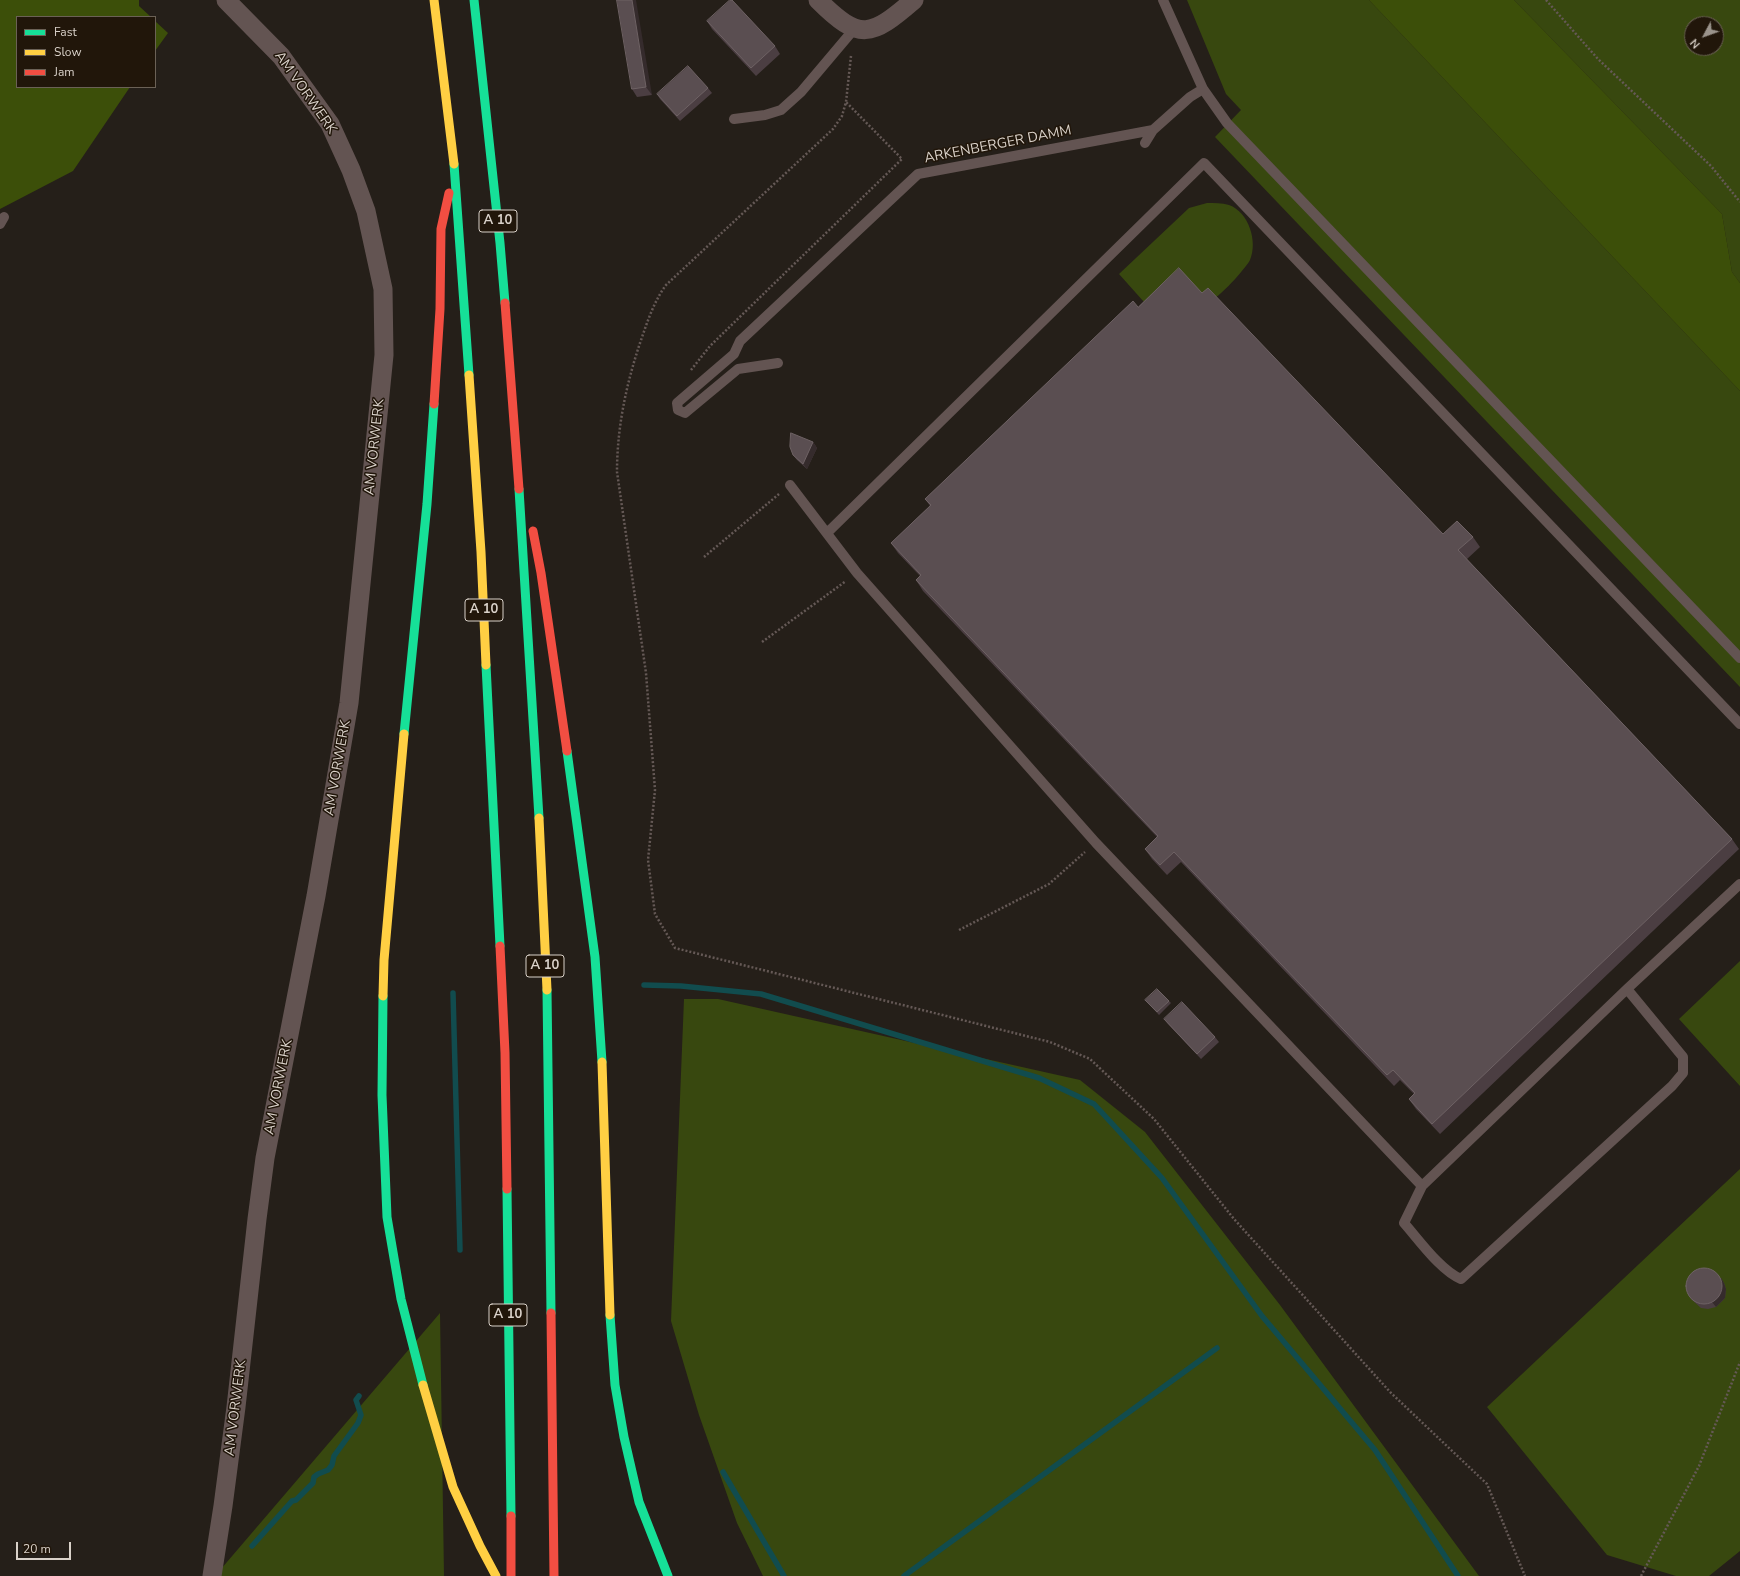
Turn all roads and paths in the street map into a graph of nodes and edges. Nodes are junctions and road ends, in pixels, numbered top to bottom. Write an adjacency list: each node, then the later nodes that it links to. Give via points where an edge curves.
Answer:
1 (226, 0): 32 (street, AM VORWERK, via 281,56 330,124 351,170 366,211 382,289 384,355 349,703 317,888 265,1158 236,1407)
2 (434, 0): 14 (highway, A 10)
3 (474, 0): 18 (highway, A 10, via 500,243)
4 (818, 0): 8 (street, via 843,23)
5 (914, 0): 8 (street, via 877,28)
6 (1163, 0): 9 (lane)
7 (1546, 0): 15 (path, via 1598,59 1711,166)
8 (854, 28): 10 (path); 11 (lane, via 801,92 781,110)
9 (1203, 89): 12 (lane, via 1190,97); 24 (lane, via 1226,123)
10 (846, 102): 17 (path, via 902,159 710,346); 37 (path, via 842,116 833,129 666,285 656,299 649,316 630,375 617,450 617,472 646,673 655,790 648,860 655,914 675,948 1050,1042 1090,1059 1154,1119 1234,1219 1391,1392 1487,1484)
11 (734, 119)
12 (1154, 130): 13 (lane); 16 (lane, ARKENBERGER DAMM, via 918,174 740,341 734,354 677,404 678,410 685,412 738,369)
13 (1145, 143)
14 (454, 166): 33 (highway, via 441,229 440,309 427,504 384,960 382,1095 387,1217 400,1299 453,1487); 34 (highway, A 10, via 481,552 505,1053)
15 (1740, 202)
16 (778, 363)
17 (688, 374)
18 (516, 442): 35 (highway, A 10, via 535,735 548,1019); 36 (highway, via 543,581 595,957 604,1090 608,1279 615,1385 639,1502)
19 (790, 484): 20 (lane); 21 (path)
20 (827, 533): 22 (lane); 25 (lane, via 1204,163)
21 (704, 557)
22 (857, 573): 23 (path); 26 (lane)
23 (762, 642)
24 (1740, 658)
25 (1740, 724)
26 (1096, 843): 28 (path, via 1049,884); 30 (lane)
27 (1740, 884): 29 (lane)
28 (959, 930)
29 (1628, 989): 30 (lane); 30 (lane, via 1683,1057 1683,1073 1461,1279 1453,1276 1404,1223)
30 (1422, 1186)
31 (1740, 1362): 38 (path, via 1699,1466)
32 (212, 1576)
33 (496, 1576)
34 (510, 1576)
35 (554, 1576)
36 (668, 1576)
37 (1525, 1576)
38 (1641, 1576)

